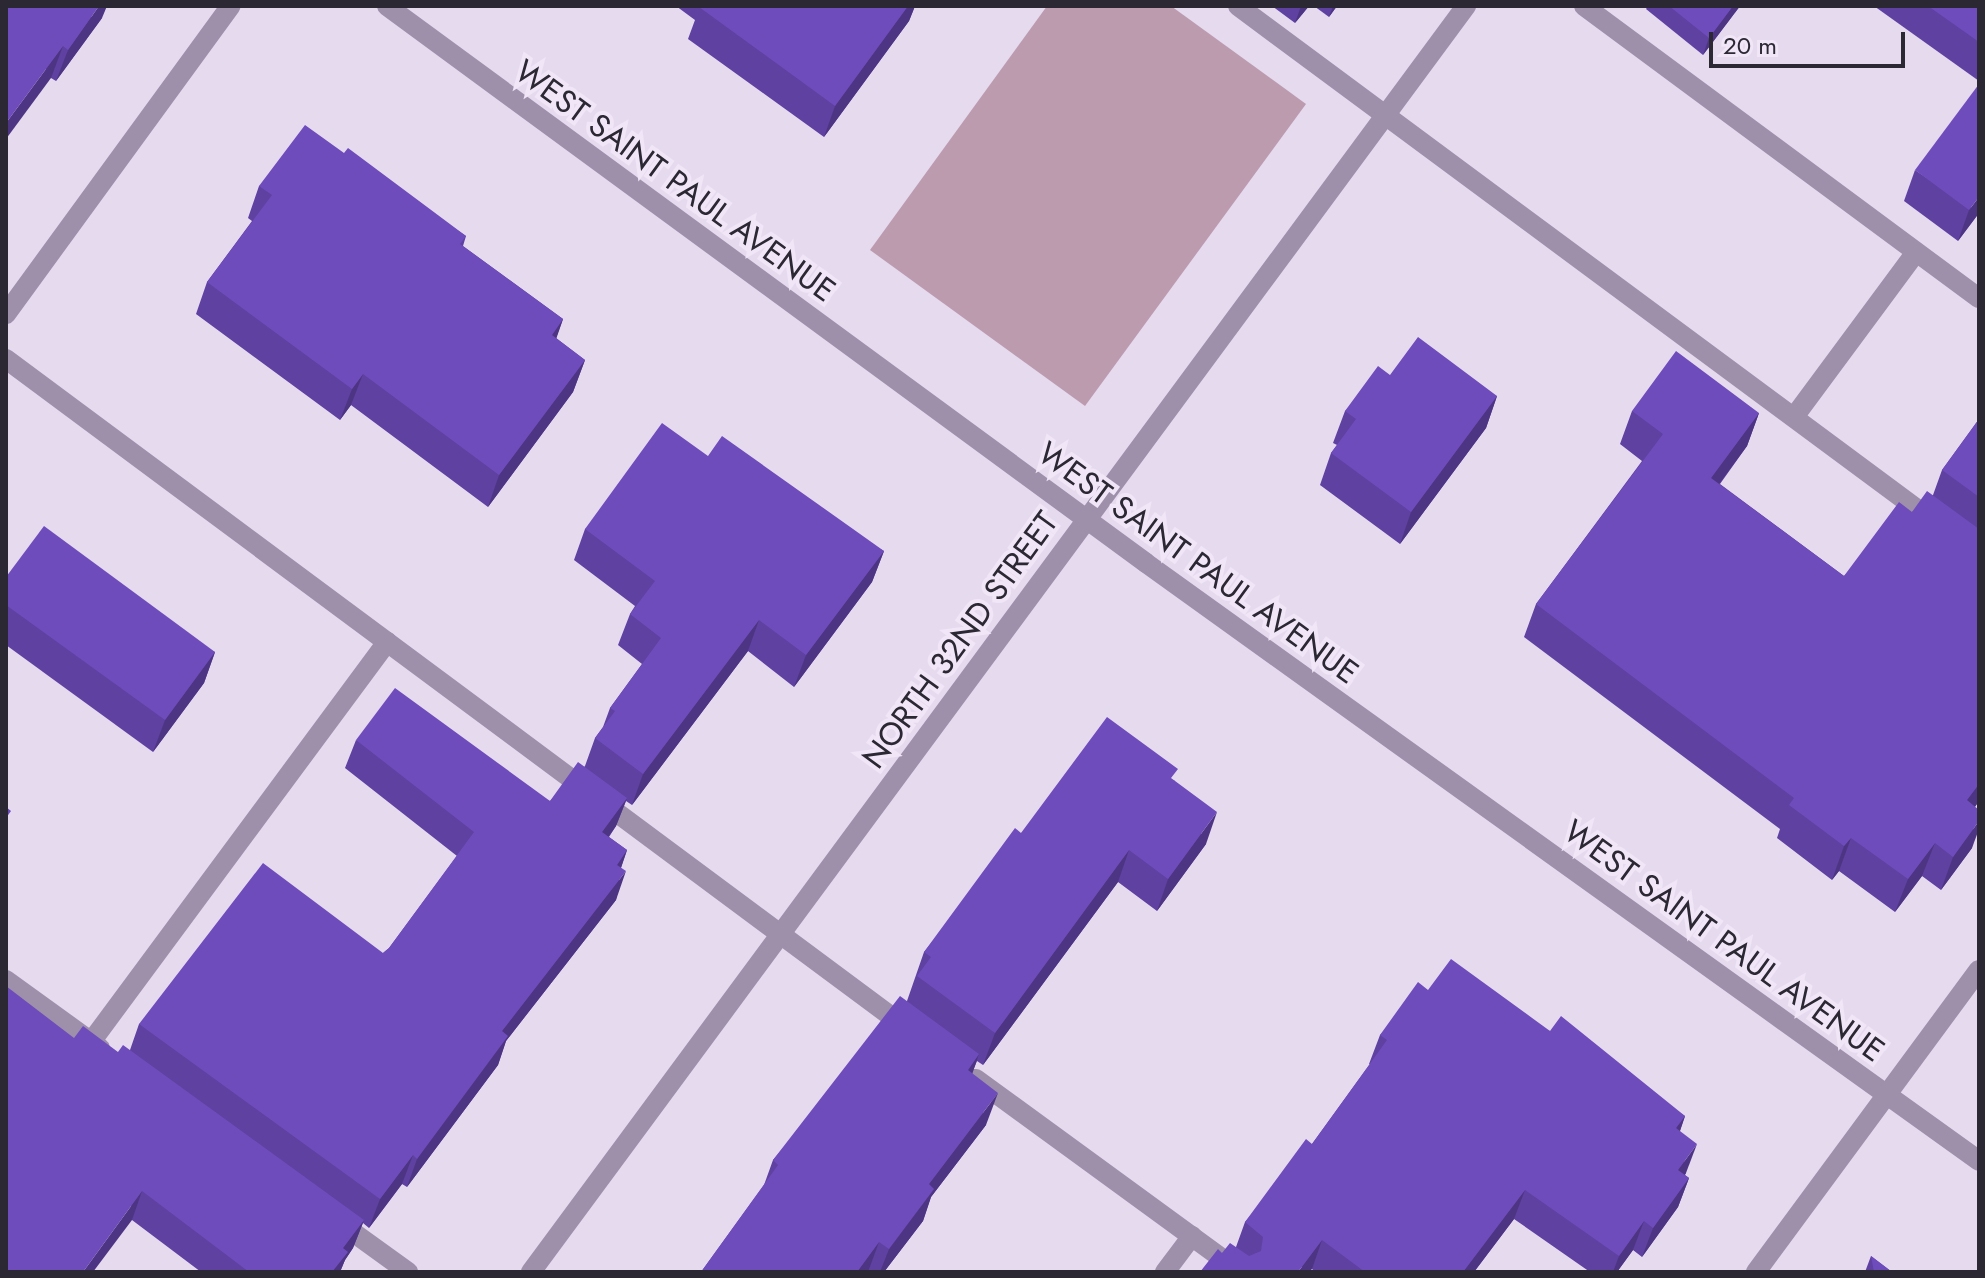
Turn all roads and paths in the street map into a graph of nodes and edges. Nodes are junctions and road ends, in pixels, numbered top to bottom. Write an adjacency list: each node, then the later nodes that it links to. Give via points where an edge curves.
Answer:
1 (231, 6): 9 (street)
2 (387, 6): 12 (street, WEST SAINT PAUL AVENUE)
3 (1238, 6): 6 (street)
4 (1466, 6): 6 (street, NORTH 32ND STREET)
5 (1584, 6): 7 (street)
6 (1386, 114): 11 (street); 12 (street, NORTH 32ND STREET)
7 (1916, 252): 8 (street); 11 (street)
8 (1979, 298)
9 (6, 314)
10 (6, 359): 14 (street)
11 (1794, 417): 13 (street)
12 (1086, 520): 15 (street, NORTH 32ND STREET); 22 (street, WEST SAINT PAUL AVENUE)
13 (1979, 555)
14 (387, 642): 15 (street); 18 (street)
15 (781, 935): 19 (street); 27 (street, NORTH 32ND STREET)
16 (1979, 970): 22 (street)
17 (6, 980): 18 (street)
18 (91, 1042): 20 (street)
19 (926, 1042)
20 (116, 1060)
21 (964, 1070): 25 (street)
22 (1887, 1094): 23 (street, WEST SAINT PAUL AVENUE); 30 (street)
23 (1979, 1161)
24 (319, 1208): 26 (street)
25 (1192, 1236): 28 (street); 29 (street)
26 (408, 1272)
27 (531, 1272)
28 (1165, 1272)
29 (1241, 1272)
30 (1756, 1272)

